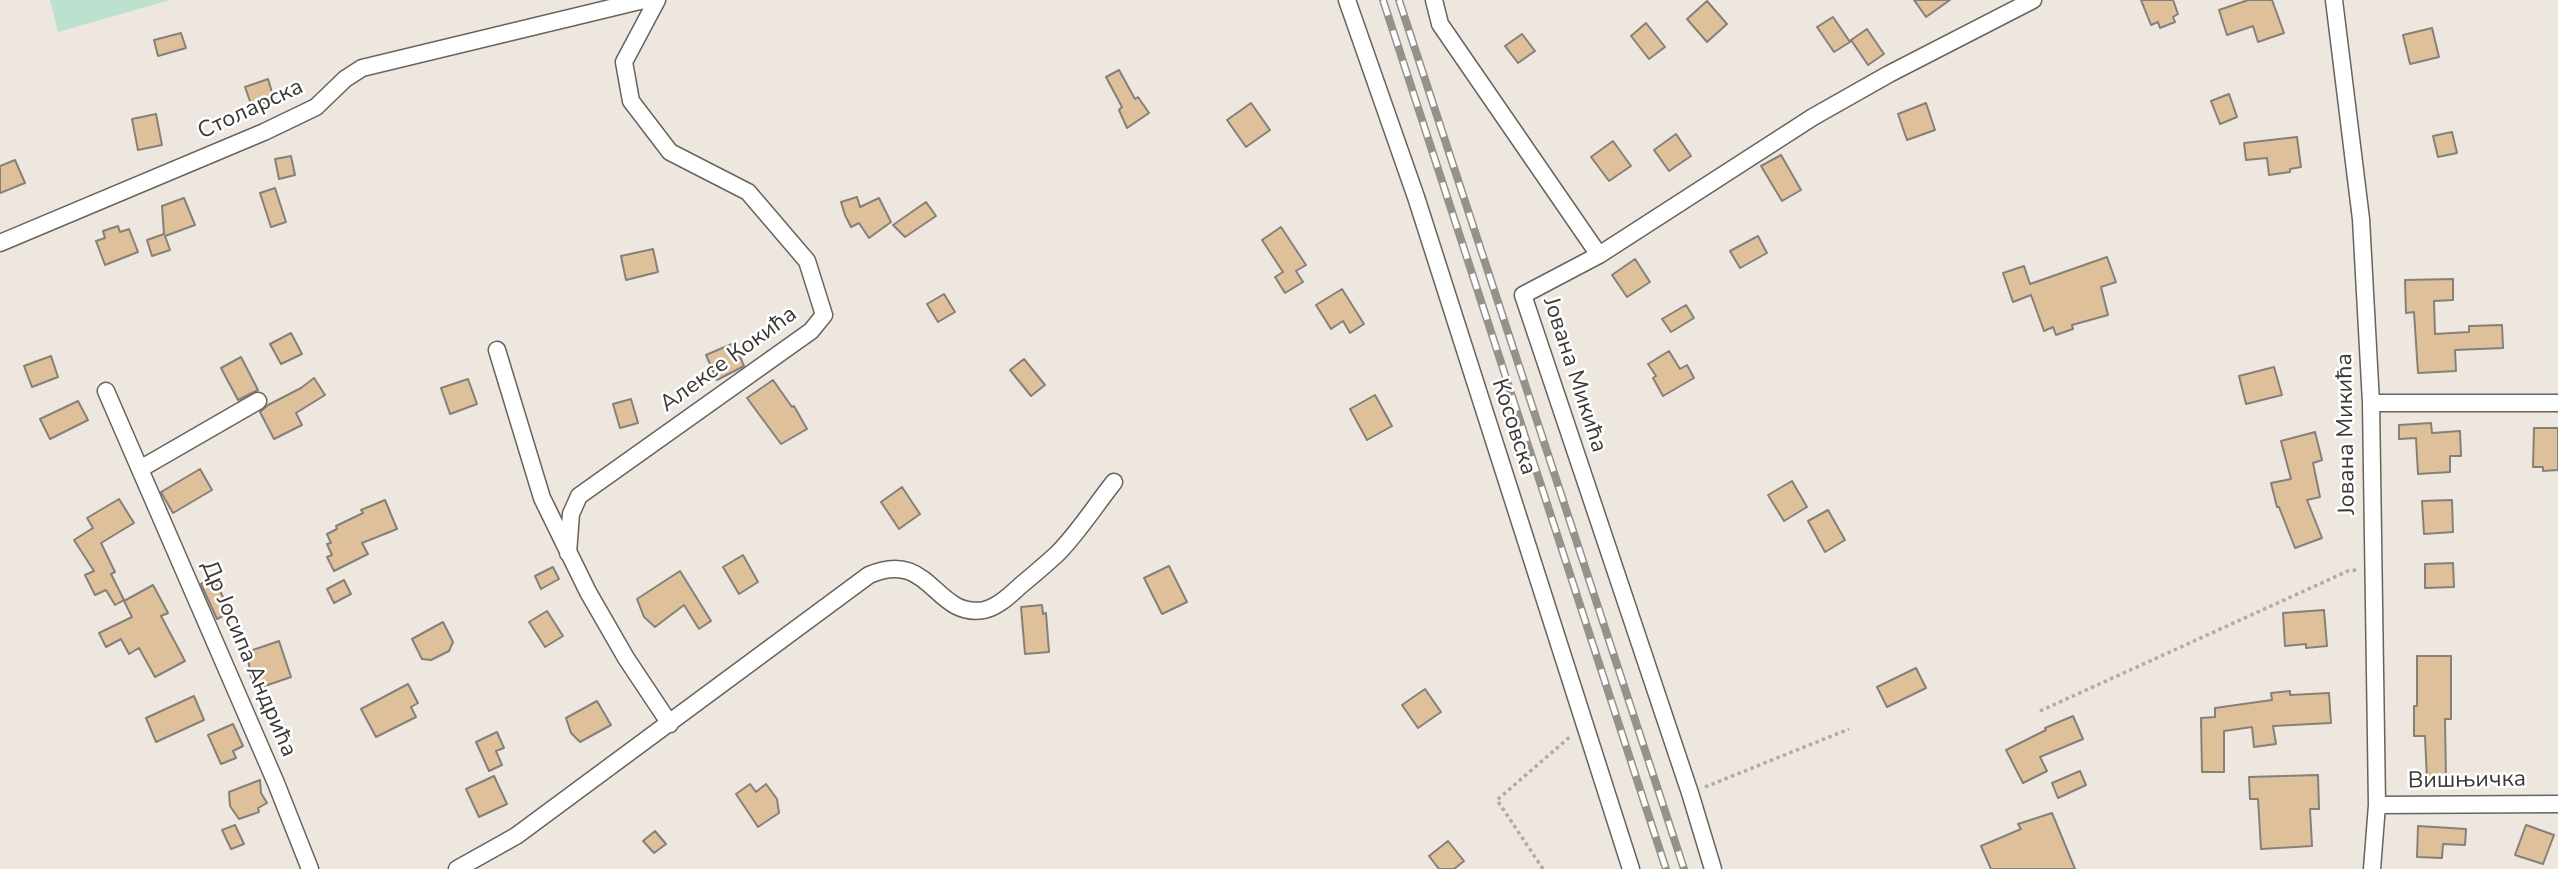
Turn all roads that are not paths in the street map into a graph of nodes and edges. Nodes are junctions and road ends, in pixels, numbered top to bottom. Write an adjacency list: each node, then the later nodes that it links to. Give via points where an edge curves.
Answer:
1 (644, 0): 7 (street, Столарска, via 362,68 306,112)
2 (657, 0): 16 (street, Алексе Кокића, via 624,62 631,101 670,152 748,192 807,261 824,315 811,331 579,496 571,513)
3 (1347, 0): 22 (street, Косовска, via 1416,197)
4 (1434, 0): 8 (street, via 1440,24)
5 (2033, 0): 8 (street, Јована Микића, via 1813,117)
6 (2334, 0): 12 (street, Јована Микића, via 2361,219)
7 (0, 243)
8 (1599, 255): 23 (street, Јована Микића, via 1523,295)
9 (497, 350): 16 (street, via 542,498)
10 (106, 391): 14 (street, Др Јосипа Андрића)
11 (258, 401): 14 (street)
12 (2371, 403): 13 (street); 19 (street, Јована Микића)
13 (2558, 403)
14 (140, 469): 20 (street, Др Јосипа Андрића)
15 (1114, 482): 17 (street, via 1058,553 1003,601 986,610 966,610 905,568 886,568 869,575)
16 (568, 553): 17 (street, via 626,658)
17 (670, 724): 21 (street, via 516,836)
18 (2558, 804): 19 (street, Вишњичка)
19 (2377, 805): 24 (street, Јована Микића)
20 (310, 869)
21 (457, 869)
22 (1631, 869)
23 (1713, 869)
24 (2372, 869)

